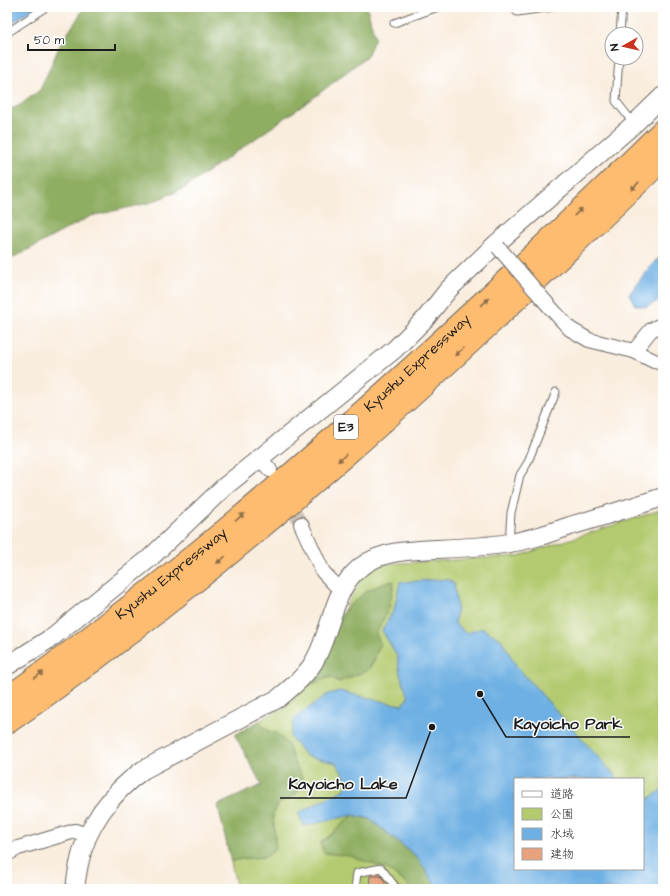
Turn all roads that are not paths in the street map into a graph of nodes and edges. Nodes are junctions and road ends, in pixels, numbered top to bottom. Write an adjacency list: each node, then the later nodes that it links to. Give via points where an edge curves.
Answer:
1 (46, 7): 8 (lane)
2 (438, 7): 6 (lane)
3 (513, 7): 4 (lane, via 517,12)
4 (552, 7)
5 (622, 7): 7 (lane)
6 (394, 23)
7 (621, 26)
8 (7, 33)
9 (618, 66): 11 (lane, via 616,101)
10 (663, 96): 11 (street)
11 (634, 124): 14 (street)
12 (663, 130): 24 (highway, Kyushu Expressway / E3, one-way to 12, via 165,580 287,478 488,298)
13 (663, 159): 25 (highway, Kyushu Expressway / E3, one-way to 25, via 422,387 299,496 176,596 57,688)
14 (497, 245): 16 (street, bridge, via 570,329 589,340); 23 (street, via 448,290 426,318 395,350 265,464 223,488 150,558 51,638)
15 (663, 324): 16 (street, via 651,330)
16 (634, 351): 17 (street)
17 (663, 363)
18 (556, 392): 21 (lane, via 527,464 520,475 511,513)
19 (663, 497): 21 (street)
20 (301, 524): 22 (street, via 324,572)
21 (509, 543): 22 (street, via 398,551 380,555 354,573)
22 (341, 591): 26 (street, via 316,660 296,684 279,698 160,760 129,780 107,803)
23 (7, 666)
24 (7, 698)
25 (7, 723)
26 (88, 835): 27 (street, via 75,831 18,848); 28 (street, via 79,863)
27 (7, 854)
28 (75, 889)
29 (355, 889): 30 (lane, via 357,873 381,868)
30 (397, 889)

